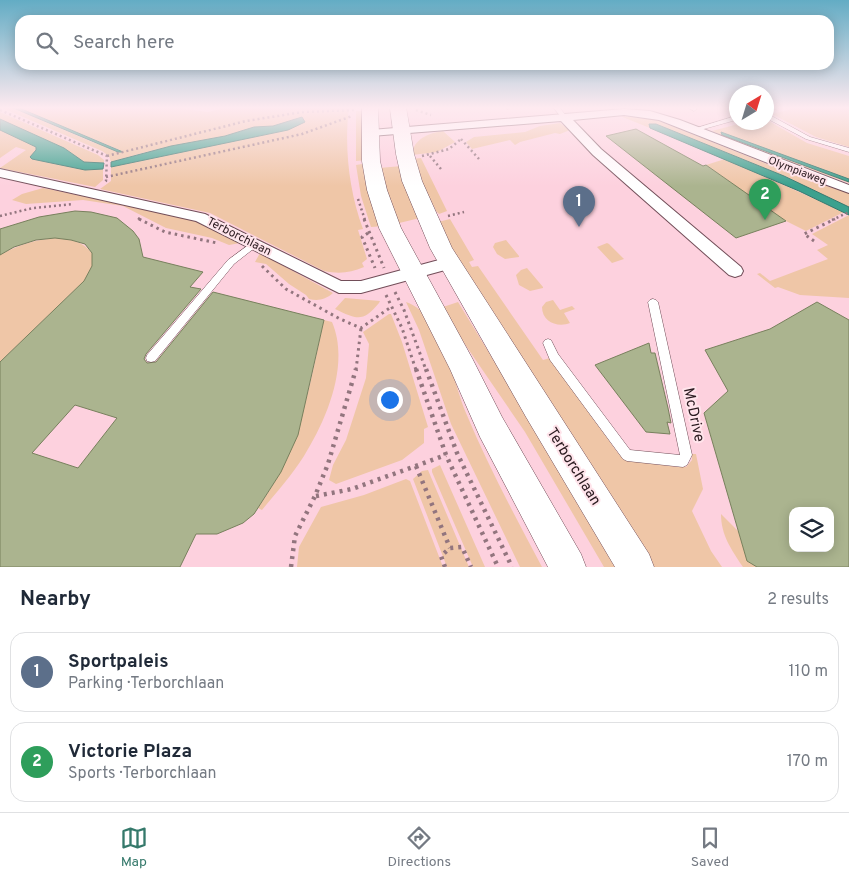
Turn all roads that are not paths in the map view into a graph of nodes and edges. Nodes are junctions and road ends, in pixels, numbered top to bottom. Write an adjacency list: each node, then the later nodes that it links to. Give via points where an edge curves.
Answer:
1 (371, 133): 12 (main road, via 371,161 377,190 390,228)
2 (402, 133): 10 (main road, Terborchlaan, via 418,197)
3 (580, 133): 11 (street, via 597,152)
4 (701, 133): 8 (street, Olympiaweg)
5 (800, 133): 6 (lane)
6 (849, 150)
7 (0, 173): 9 (street, Terborchlaan, via 200,217)
8 (849, 189)
9 (249, 248): 12 (street, Terborchlaan, via 339,288 361,287); 15 (lane, via 231,262)
10 (450, 263): 12 (street, Terborchlaan); 17 (main road, Terborchlaan)
11 (735, 270)
12 (413, 274): 16 (main road, via 491,427)
13 (653, 302): 14 (lane, McDrive, via 686,455 683,461 627,455 554,356)
14 (548, 343)
15 (151, 358)
16 (568, 567)
17 (636, 567)

